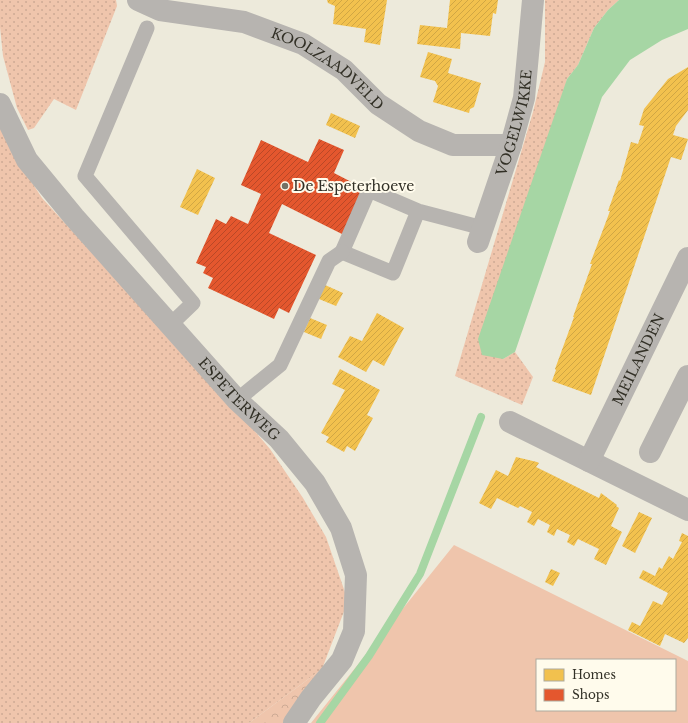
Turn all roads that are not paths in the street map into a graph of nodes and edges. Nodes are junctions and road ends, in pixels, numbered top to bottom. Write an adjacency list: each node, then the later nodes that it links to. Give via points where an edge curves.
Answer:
1 (138, 0): 5 (street, KOOLZAADVELD, via 160,10 244,22 303,44 344,70 378,104 419,130 453,145)
2 (533, 0): 5 (street, VOGELWIKKE, via 524,98)
3 (147, 28): 10 (lane, via 85,176 193,303)
4 (0, 104): 10 (street, ESPETERWEG, via 27,160)
5 (511, 145): 7 (street, VOGELWIKKE)
6 (418, 211): 7 (lane); 8 (lane, via 369,190); 8 (lane, via 393,273)
7 (480, 235)
8 (342, 252): 12 (lane, via 329,261 280,365)
9 (688, 258): 15 (street, MEILANDEN)
10 (170, 325): 12 (street, ESPETERWEG)
11 (688, 376): 14 (street)
12 (237, 400): 17 (street, ESPETERWEG, via 279,439 315,483 342,528 356,576 354,631 342,660)
13 (510, 422): 15 (street)
14 (650, 452)
15 (590, 461): 16 (street)
16 (688, 510)
17 (294, 723)

